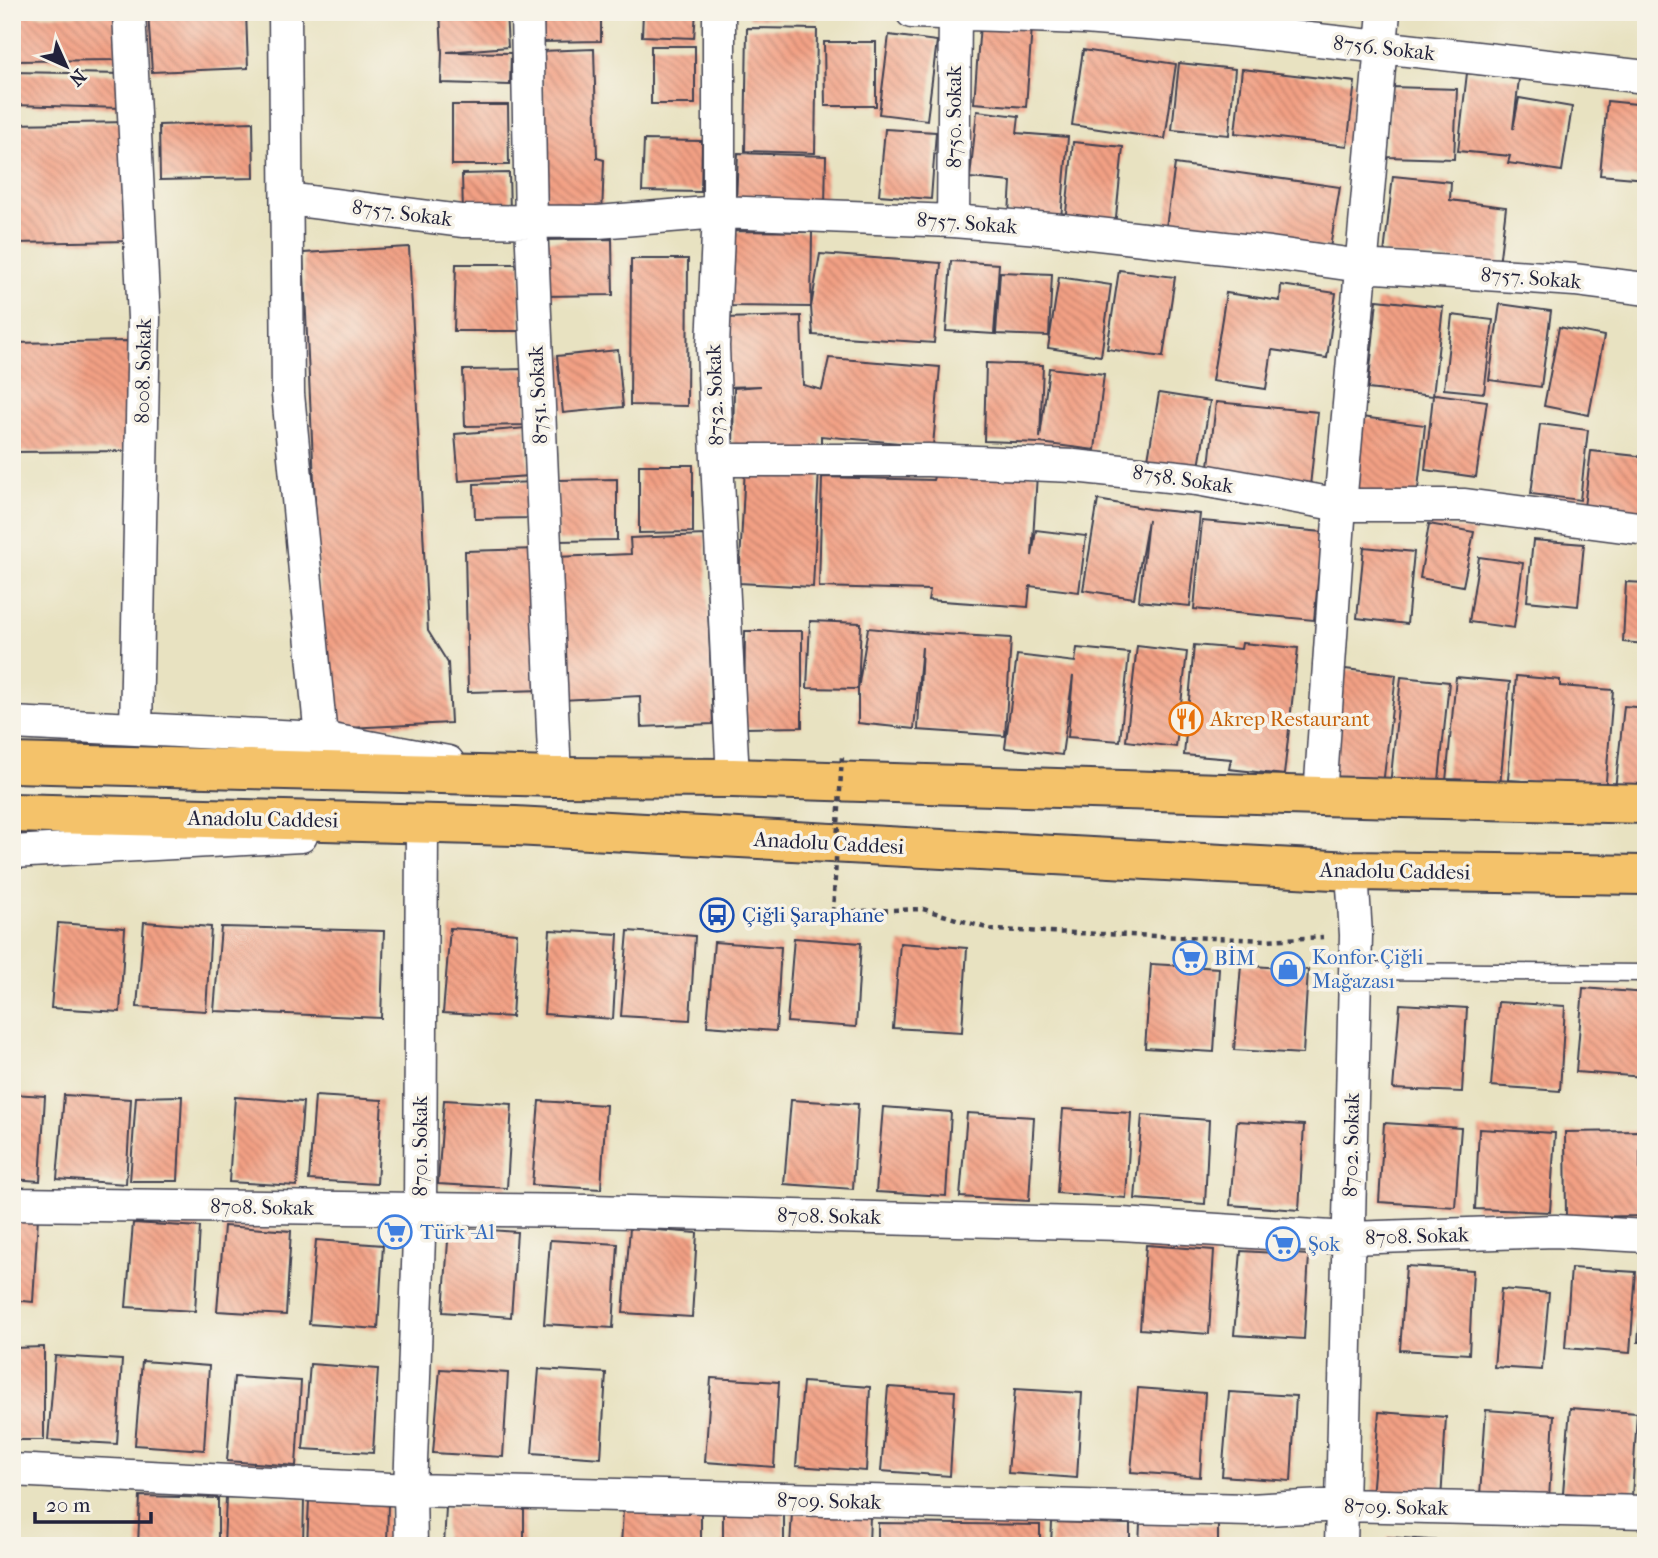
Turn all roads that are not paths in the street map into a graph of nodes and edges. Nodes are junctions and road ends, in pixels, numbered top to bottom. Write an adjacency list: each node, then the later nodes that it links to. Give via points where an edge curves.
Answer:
1 (129, 12): 20 (street, 8008. Sokak, via 145,318)
2 (285, 12): 10 (street)
3 (527, 12): 13 (street, 8751. Sokak)
4 (719, 12): 11 (street, 8752. Sokak)
5 (912, 12): 7 (street, 8756. Sokak)
6 (1384, 12): 8 (street)
7 (956, 13): 8 (street, 8756. Sokak, via 1199,27); 12 (street, 8750. Sokak)
8 (1382, 48): 9 (street, 8756. Sokak); 14 (street)
9 (1646, 77)
10 (288, 199): 13 (street, 8757. Sokak, via 462,221); 21 (street, via 288,394)
11 (719, 212): 12 (street, 8757. Sokak); 13 (street, 8757. Sokak, via 598,222); 16 (street, 8752. Sokak, via 713,346)
12 (953, 221): 14 (street, 8757. Sokak)
13 (531, 222): 24 (street, 8751. Sokak)
14 (1361, 266): 15 (street, 8757. Sokak); 17 (street)
15 (1646, 289)
16 (717, 460): 17 (street, 8758. Sokak, via 928,460 1074,466 1197,480); 25 (street, 8752. Sokak)
17 (1340, 505): 18 (street, 8758. Sokak, via 1465,505); 26 (street)
18 (1646, 530)
19 (12, 723): 20 (street)
20 (136, 729): 21 (street)
21 (321, 738): 23 (street)
22 (12, 763): 23 (highway)
23 (514, 775): 24 (highway)
24 (555, 777): 25 (highway)
25 (733, 778): 26 (highway)
26 (1320, 796): 27 (highway)
27 (1646, 804)
28 (12, 813): 29 (highway, Anadolu Caddesi)
29 (515, 826): 30 (street); 32 (highway, Anadolu Caddesi)
30 (422, 830): 31 (street); 37 (street, 8701. Sokak)
31 (12, 852)
32 (1352, 871): 33 (highway, Anadolu Caddesi); 34 (street, 8702. Sokak)
33 (1646, 875)
34 (1355, 971): 35 (lane); 39 (street, 8702. Sokak)
35 (1646, 973)
36 (12, 1203): 37 (street, 8708. Sokak)
37 (420, 1209): 39 (street, 8708. Sokak, via 1121,1224); 41 (street, 8701. Sokak)
38 (1646, 1237): 39 (street, 8708. Sokak, via 1555,1231)
39 (1349, 1238): 42 (street, 8702. Sokak)
40 (12, 1470): 41 (street, 8709. Sokak)
41 (410, 1490): 42 (street, 8709. Sokak, via 1236,1510); 44 (street, 8701. Sokak)
42 (1342, 1505): 43 (street, 8709. Sokak); 45 (street, 8702. Sokak)
43 (1646, 1512)
44 (411, 1546)
45 (1341, 1546)

